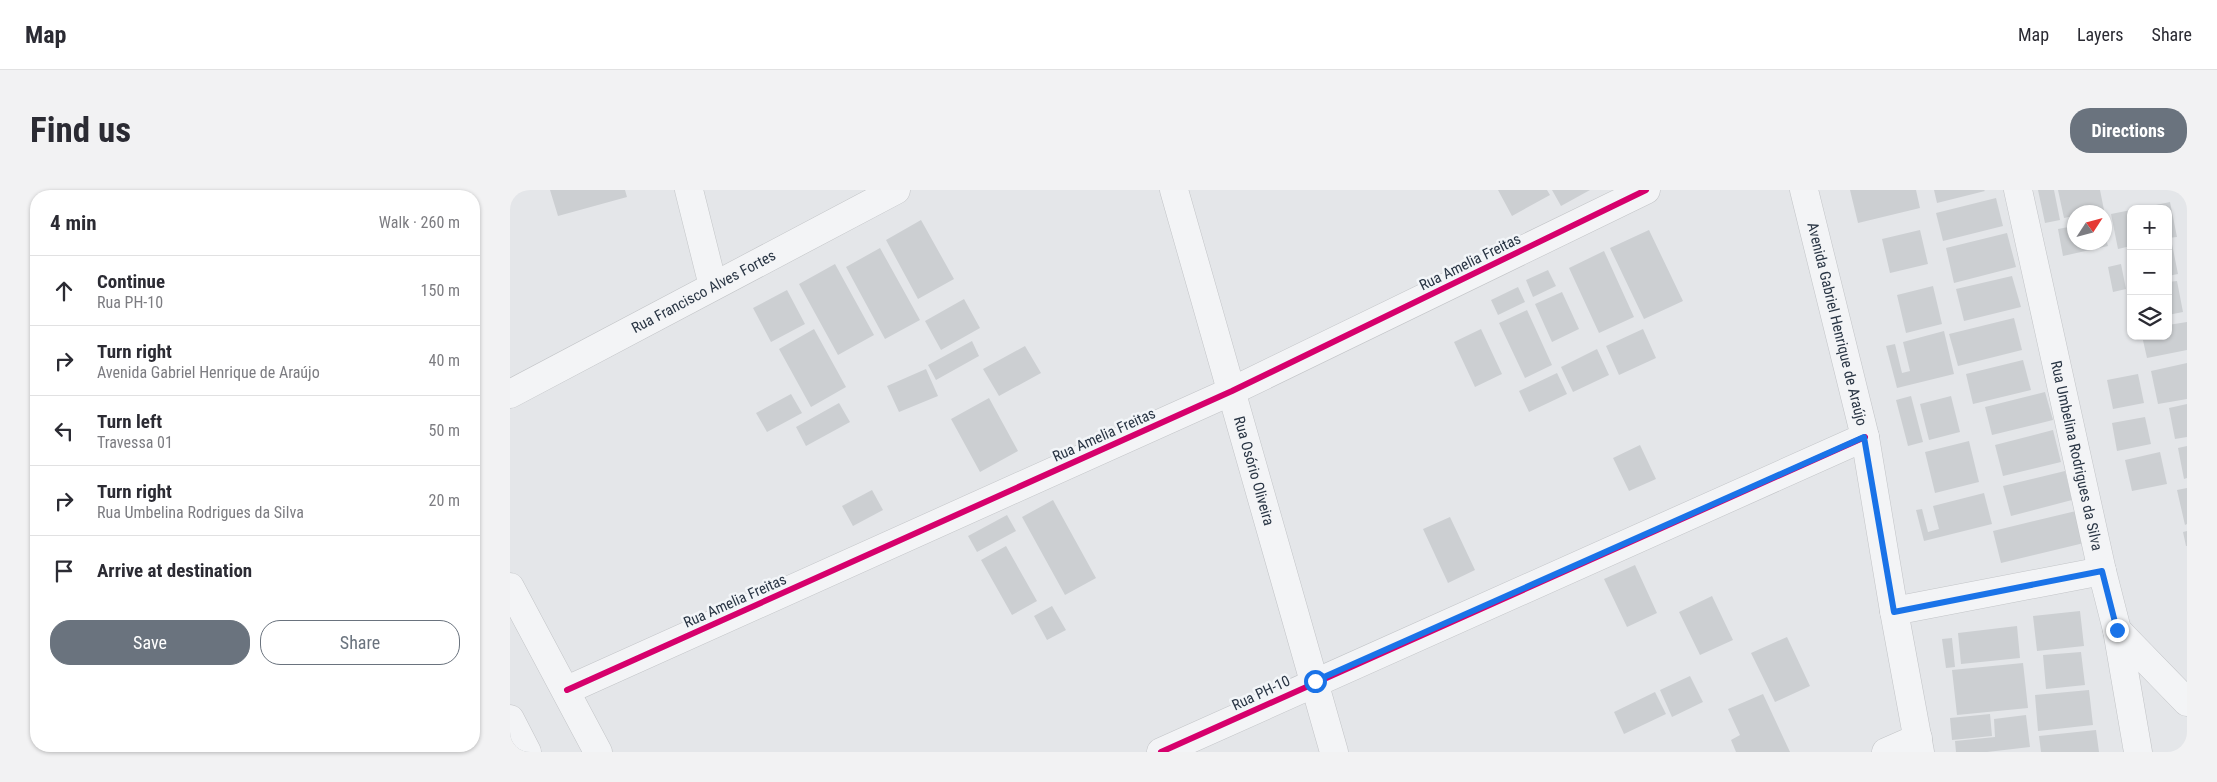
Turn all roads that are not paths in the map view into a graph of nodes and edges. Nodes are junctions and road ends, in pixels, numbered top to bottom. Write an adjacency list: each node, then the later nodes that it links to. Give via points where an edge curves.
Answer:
1 (689, 190): 7 (street)
2 (1174, 190): 8 (street, Rua Osório Oliveira)
3 (1646, 190): 8 (street, Rua Amelia Freitas)
4 (1804, 190): 10 (street, Avenida Gabriel Henrique de Araújo)
5 (2018, 190): 11 (street, Rua Umbelina Rodrigues da Silva)
6 (881, 194): 7 (street, Rua Francisco Alves Fortes)
7 (713, 286): 9 (street, Rua Francisco Alves Fortes)
8 (1232, 391): 15 (street, Rua Osório Oliveira); 16 (street, Rua Amelia Freitas)
9 (510, 394)
10 (1864, 437): 13 (street, Avenida Gabriel Henrique de Araújo); 15 (street, Rua PH-10)
11 (2102, 571): 13 (street); 14 (street, Rua Umbelina Rodrigues da Silva)
12 (510, 587): 16 (street)
13 (1894, 612): 19 (street, Avenida Gabriel Henrique de Araújo)
14 (2117, 630): 17 (street); 25 (street, Rua Umbelina Rodrigues da Silva)
15 (1315, 681): 22 (street, Rua PH-10); 23 (street, Rua Osório Oliveira)
16 (566, 690): 21 (street)
17 (2187, 702)
18 (510, 718): 20 (street)
19 (1919, 745): 24 (street)
20 (523, 751)
21 (598, 752)
22 (1161, 752)
23 (1334, 752)
24 (1886, 752)
25 (2138, 752)

